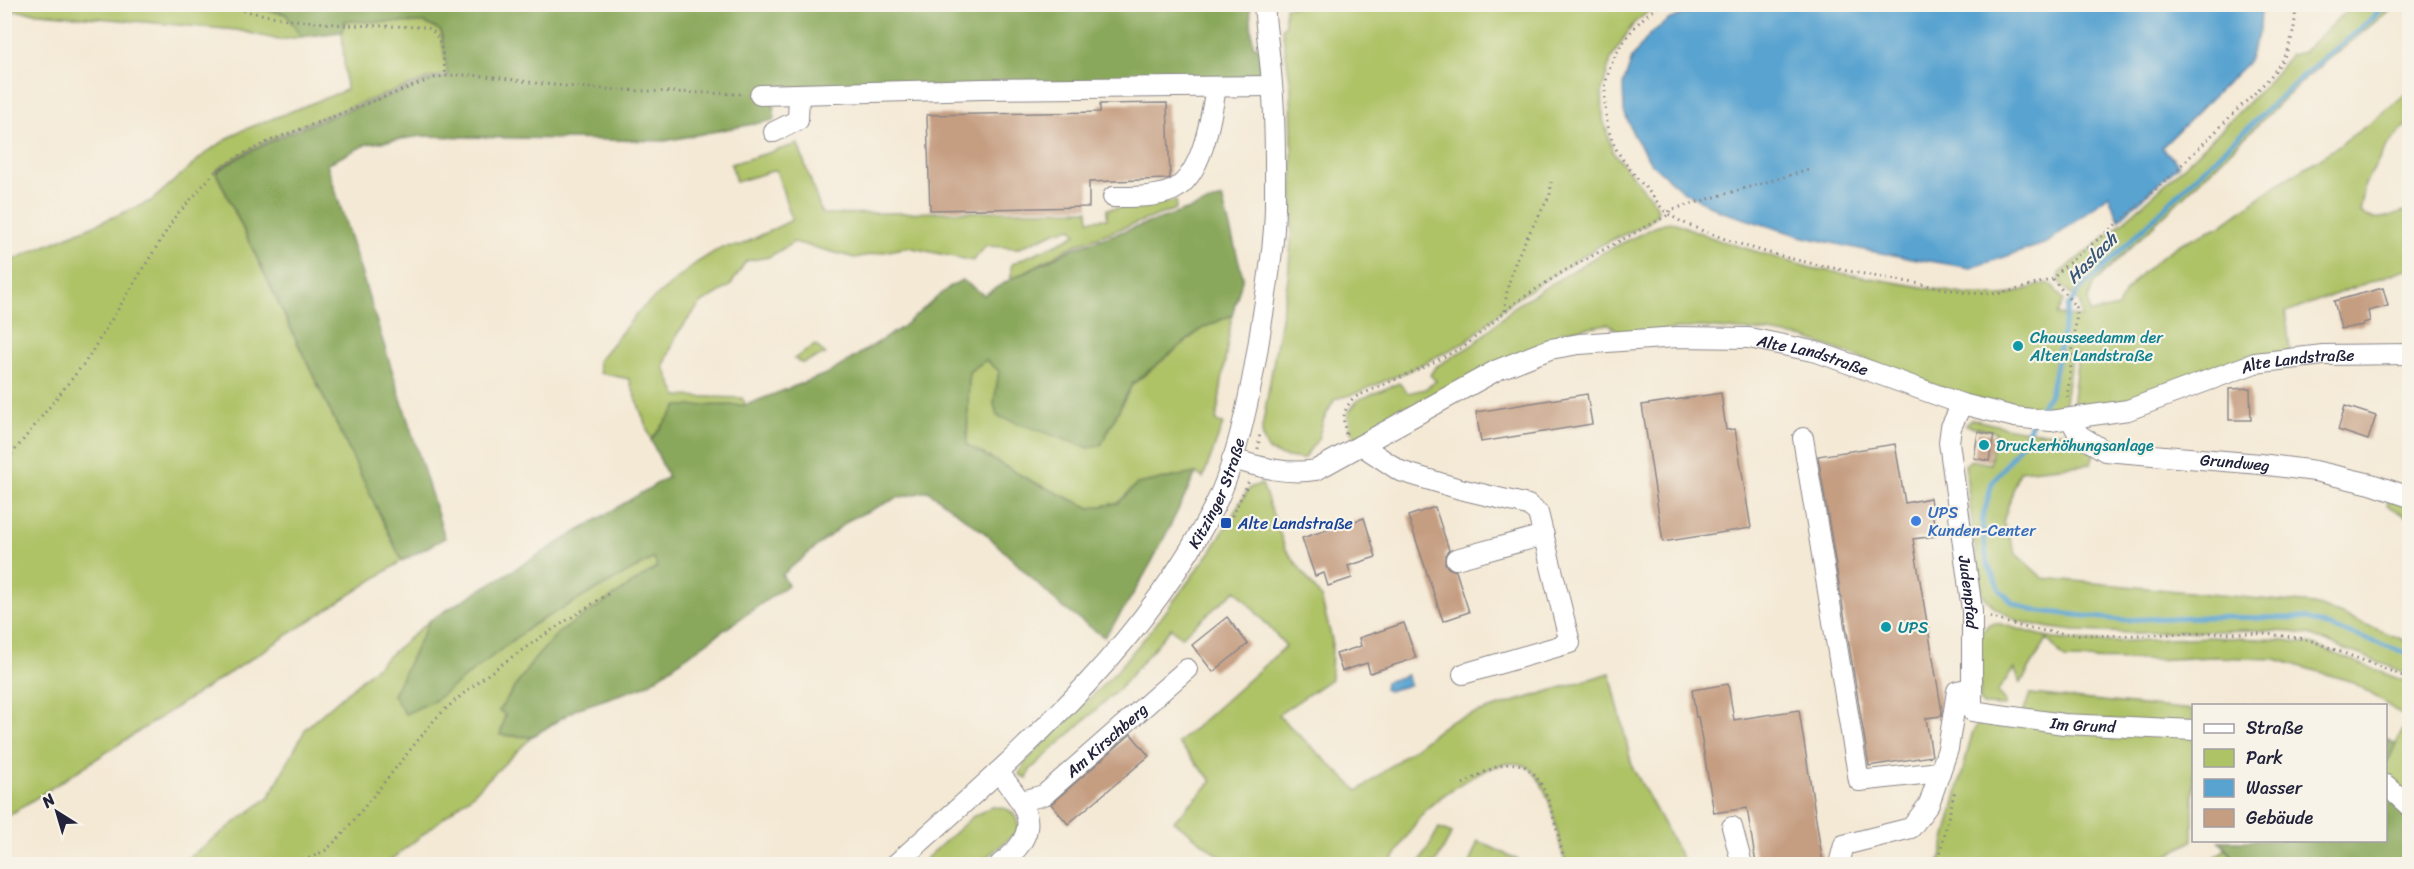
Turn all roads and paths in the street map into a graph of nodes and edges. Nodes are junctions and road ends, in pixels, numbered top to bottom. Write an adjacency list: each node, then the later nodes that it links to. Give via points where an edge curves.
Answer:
1 (208, 4): 5 (path, via 333,24 426,27 439,38)
2 (1264, 4): 6 (street, Kitzinger Straße)
3 (1663, 4): 14 (path, via 1636,24 1615,56 1605,87 1605,117 1619,156)
4 (2295, 4): 15 (path, via 2294,35 2274,72 2182,165)
5 (446, 75): 9 (path); 23 (path, via 281,136 215,172 175,217 86,361)
6 (1272, 86): 7 (street); 22 (street, Kitzinger Straße, via 1275,210 1271,263 1257,359)
7 (1216, 87): 8 (street); 13 (street, via 1210,123 1197,162 1185,181 1172,190)
8 (800, 94): 9 (street); 10 (street, via 802,124)
9 (760, 95)
10 (774, 132)
11 (1808, 170): 14 (path, via 1670,210)
12 (1551, 182): 16 (path, via 1550,195 1510,272)
13 (1113, 197)
14 (1668, 215): 15 (path, via 1786,258 1967,294 1997,294); 16 (path, via 1564,271)
15 (2053, 279): 19 (path, via 2076,308 2067,401)
16 (1505, 311): 21 (path, via 1465,346 1353,398 1342,419)
17 (2409, 354): 19 (street, Alte Landstraße, via 2323,355 2255,363 2128,410)
18 (1962, 404): 19 (street, Alte Landstraße, via 2015,417); 21 (street, Alte Landstraße, via 1817,352 1749,338 1677,337 1578,344 1550,349 1497,370); 28 (street, Judenpfad, via 1949,442)
19 (2071, 420): 24 (street, Grundweg, via 2079,435 2105,451 2315,471)
20 (1803, 438): 38 (street, via 1859,781)
21 (1357, 447): 22 (street, Alte Landstraße, via 1316,470 1303,472 1266,469); 25 (street, via 1400,471 1528,505 1538,513)
22 (1232, 459): 37 (street, Kitzinger Straße, via 1216,504 1131,634 1089,684)
23 (4, 464)
24 (2409, 498)
25 (1544, 535): 26 (street); 30 (street, via 1570,643)
26 (1456, 560)
27 (611, 592): 45 (path, via 524,648 451,703 341,836 326,850)
28 (1972, 610): 31 (path, via 2005,622 2058,633 2255,633 2301,638); 32 (street, Judenpfad)
29 (1187, 669): 41 (street, Am Kirschberg, via 1044,795)
30 (1463, 674)
31 (2409, 679)
32 (1972, 688): 34 (street, Judenpfad); 38 (street, via 1957,691 1948,749)
33 (2409, 702): 35 (path)
34 (1972, 711): 36 (street, Im Grund, via 2064,724)
35 (2409, 714)
36 (2192, 730)
37 (998, 772): 41 (street); 46 (street, Kitzinger Straße)
38 (1940, 772): 50 (street, via 1929,804 1911,828 1844,845)
39 (1462, 784): 48 (path, via 1492,767 1512,763 1529,767 1550,806)
40 (2387, 787): 42 (street)
41 (1022, 801): 47 (street, via 1027,837)
42 (2409, 807)
43 (1732, 827): 49 (street)
44 (2409, 859): 51 (path)
45 (298, 864)
46 (896, 864)
47 (1000, 864)
48 (1566, 864)
49 (1742, 864)
50 (1839, 864)
51 (2393, 864)

